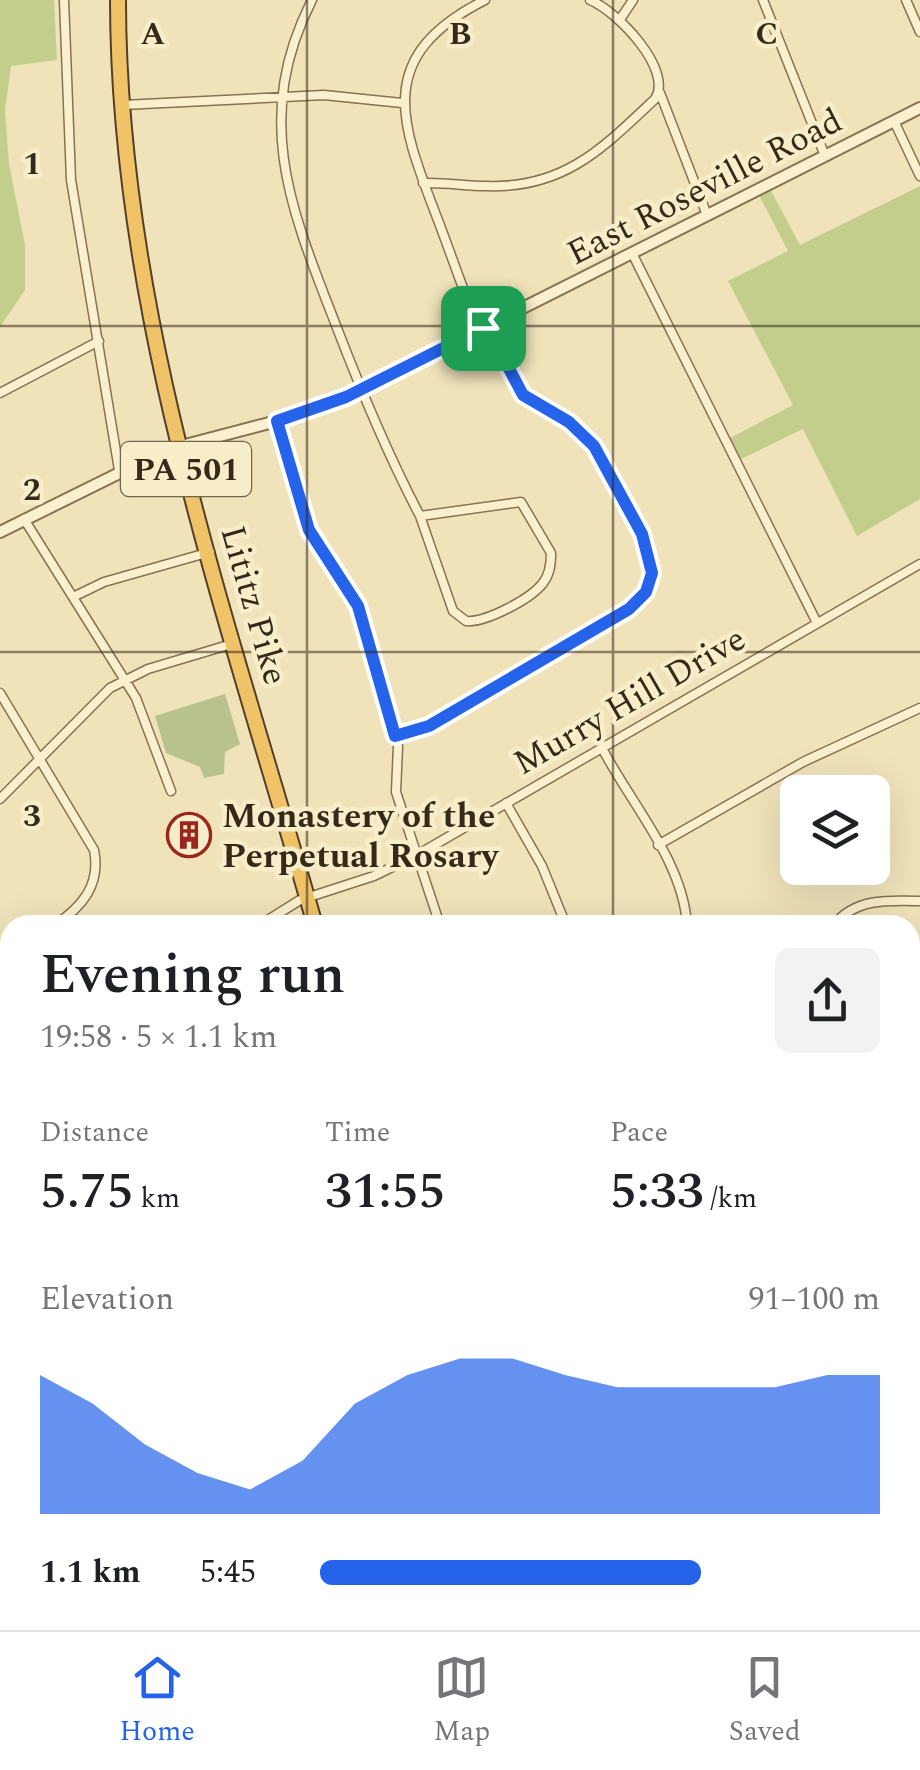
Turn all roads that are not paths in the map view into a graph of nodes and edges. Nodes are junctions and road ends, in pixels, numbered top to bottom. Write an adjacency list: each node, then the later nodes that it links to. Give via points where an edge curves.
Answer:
1 (64, 0): 23 (street, via 68,150)
2 (118, 0): 14 (highway, Lititz Pike / PA 501)
3 (312, 0): 12 (street, via 290,50)
4 (485, 0): 13 (street, via 437,35 411,74)
5 (590, 0): 9 (street)
6 (633, 0): 9 (street)
7 (763, 0): 17 (street)
8 (906, 0): 10 (street)
9 (621, 18): 11 (street, via 642,45)
10 (920, 32)
11 (660, 94): 19 (street, via 595,156 550,178 505,186); 20 (street)
12 (280, 96): 13 (street); 14 (street); 24 (street, via 291,203)
13 (402, 103): 19 (street)
14 (123, 105): 27 (highway, Lititz Pike / PA 501, via 141,251)
15 (920, 108): 16 (street, East Roseville Road)
16 (894, 121): 17 (street, East Roseville Road); 18 (street)
17 (825, 156): 20 (street, East Roseville Road)
18 (920, 176)
19 (423, 183): 22 (street)
20 (707, 215): 21 (street, East Roseville Road)
21 (632, 253): 22 (street, East Roseville Road); 35 (street)
22 (483, 328): 24 (street, East Roseville Road); 40 (street, via 523,395 594,446 642,534 652,573 646,592 629,609 429,726)
23 (100, 340): 25 (street); 28 (street)
24 (360, 390): 26 (street, East Roseville Road); 29 (street)
25 (0, 393)
26 (277, 421): 27 (street, East Roseville Road); 40 (street, via 309,530 358,606)
27 (181, 448): 28 (street, East Roseville Road); 32 (highway, Lititz Pike / PA 501)
28 (120, 470): 30 (street, East Roseville Road)
29 (420, 516): 29 (street, via 525,504 551,553 546,579 481,620 466,621 453,612)
30 (24, 519): 31 (street, East Roseville Road); 34 (street)
31 (0, 532)
32 (210, 552): 34 (street); 36 (highway, Lititz Pike / PA 501)
33 (920, 564): 35 (street, Murry Hill Drive)
34 (73, 597): 37 (street)
35 (817, 623): 41 (street, Murry Hill Drive)
36 (235, 644): 37 (street); 48 (highway, Lititz Pike / PA 501)
37 (125, 680): 42 (street, via 96,698); 43 (street)
38 (0, 694): 42 (street)
39 (920, 708): 46 (street, via 782,773)
40 (395, 736): 47 (street, via 396,792)
41 (602, 748): 45 (street, Murry Hill Drive); 46 (street)
42 (40, 757): 44 (street); 50 (street, via 84,826 96,858 84,902)
43 (171, 791)
44 (0, 799)
45 (506, 804): 47 (street, Murry Hill Drive); 54 (street)
46 (658, 846): 55 (street)
47 (417, 855): 48 (street, Murry Hill Drive); 53 (street)
48 (307, 898): 51 (street, Murry Hill Drive); 52 (highway, Lititz Pike / PA 501)
49 (920, 901): 56 (street, via 863,904)
50 (68, 915)
51 (277, 915)
52 (312, 915)
53 (437, 915)
54 (562, 915)
55 (686, 915)
56 (843, 915)
57 (920, 1224): 58 (highway)
58 (920, 1234)

